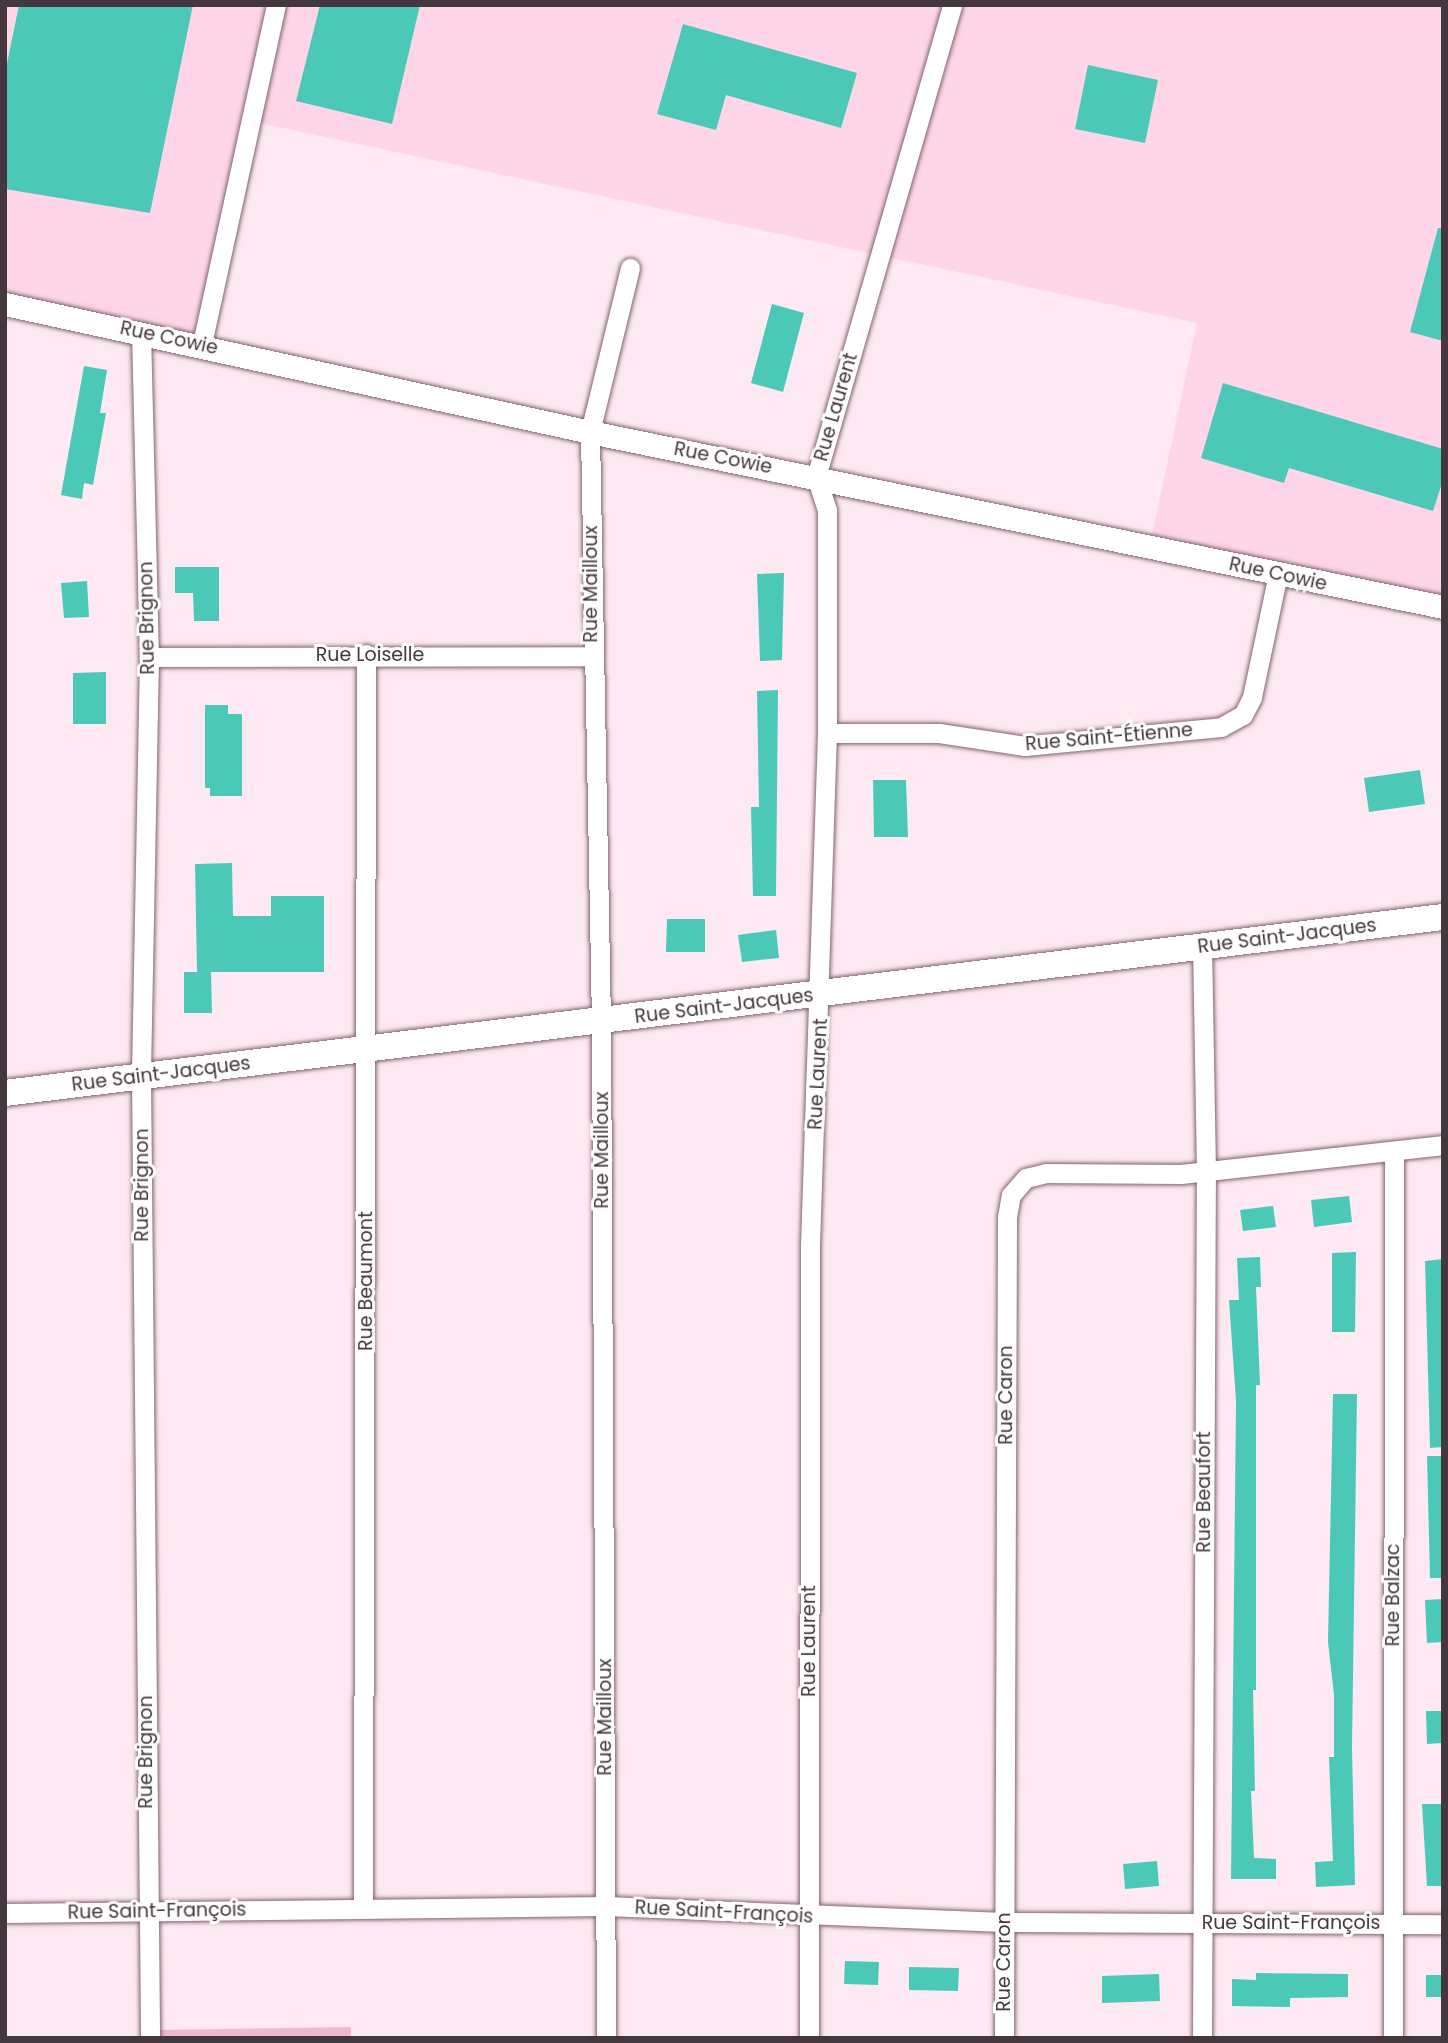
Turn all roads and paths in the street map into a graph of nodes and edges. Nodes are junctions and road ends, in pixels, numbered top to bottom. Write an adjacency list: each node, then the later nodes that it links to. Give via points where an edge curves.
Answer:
1 (276, 5): 6 (street)
2 (952, 5): 8 (street, Rue Laurent)
3 (630, 268): 7 (street, Rue Mailloux)
4 (5, 304): 5 (street, Rue Cowie)
5 (141, 332): 6 (street, Rue Cowie); 13 (street, Rue Brignon)
6 (202, 344): 7 (street, Rue Cowie)
7 (590, 432): 8 (street, Rue Cowie); 12 (street, Rue Mailloux)
8 (816, 477): 9 (street, Rue Cowie); 14 (street, Rue Laurent, via 827,510)
9 (1278, 574): 10 (street, Rue Cowie); 14 (street, Rue Saint-Étienne, via 1252,697 1243,715 1221,727 1025,746 939,733)
10 (1443, 607)
11 (366, 654): 12 (street, Rue Loiselle); 13 (street, Rue Loiselle); 19 (street, Rue Beaumont)
12 (590, 656): 18 (street, Rue Mailloux)
13 (149, 657): 20 (street, Rue Brignon)
14 (827, 733): 17 (street, Rue Laurent)
15 (1443, 917): 16 (main road, Rue Saint-Jacques)
16 (1202, 946): 17 (main road, Rue Saint-Jacques); 24 (street, Rue Beaufort)
17 (821, 994): 18 (main road, Rue Saint-Jacques); 29 (street, Rue Laurent, via 810,1245)
18 (601, 1022): 19 (main road, Rue Saint-Jacques); 25 (street, Rue Mailloux)
19 (366, 1050): 20 (main road, Rue Saint-Jacques); 26 (street, Rue Beaumont)
20 (141, 1075): 21 (main road, Rue Saint-Jacques); 27 (street, Rue Brignon)
21 (5, 1093)
22 (1443, 1145): 23 (street, Rue Caron)
23 (1394, 1152): 24 (street, Rue Caron); 32 (street, Rue Balzac)
24 (1206, 1172): 30 (street, Rue Caron, via 1046,1173 1026,1178 1011,1195 1007,1231); 31 (street, Rue Beaufort)
25 (606, 1906): 26 (street, Rue Saint-François); 29 (street, Rue Saint-François); 35 (street, Rue Mailloux)
26 (363, 1908): 27 (street, Rue Saint-François)
27 (147, 1911): 28 (street, Rue Saint-François); 34 (street, Rue Brignon)
28 (5, 1913)
29 (809, 1917): 30 (street, Rue Saint-François); 36 (street, Rue Laurent)
30 (1004, 1922): 31 (street, Rue Saint-François); 37 (street, Rue Caron)
31 (1201, 1923): 32 (street, Rue Saint-François); 38 (street, Rue Beaufort)
32 (1393, 1924): 33 (street, Rue Saint-François); 39 (street, Rue Balzac)
33 (1443, 1924)
34 (150, 2038)
35 (606, 2038)
36 (809, 2038)
37 (1004, 2038)
38 (1202, 2038)
39 (1393, 2038)

